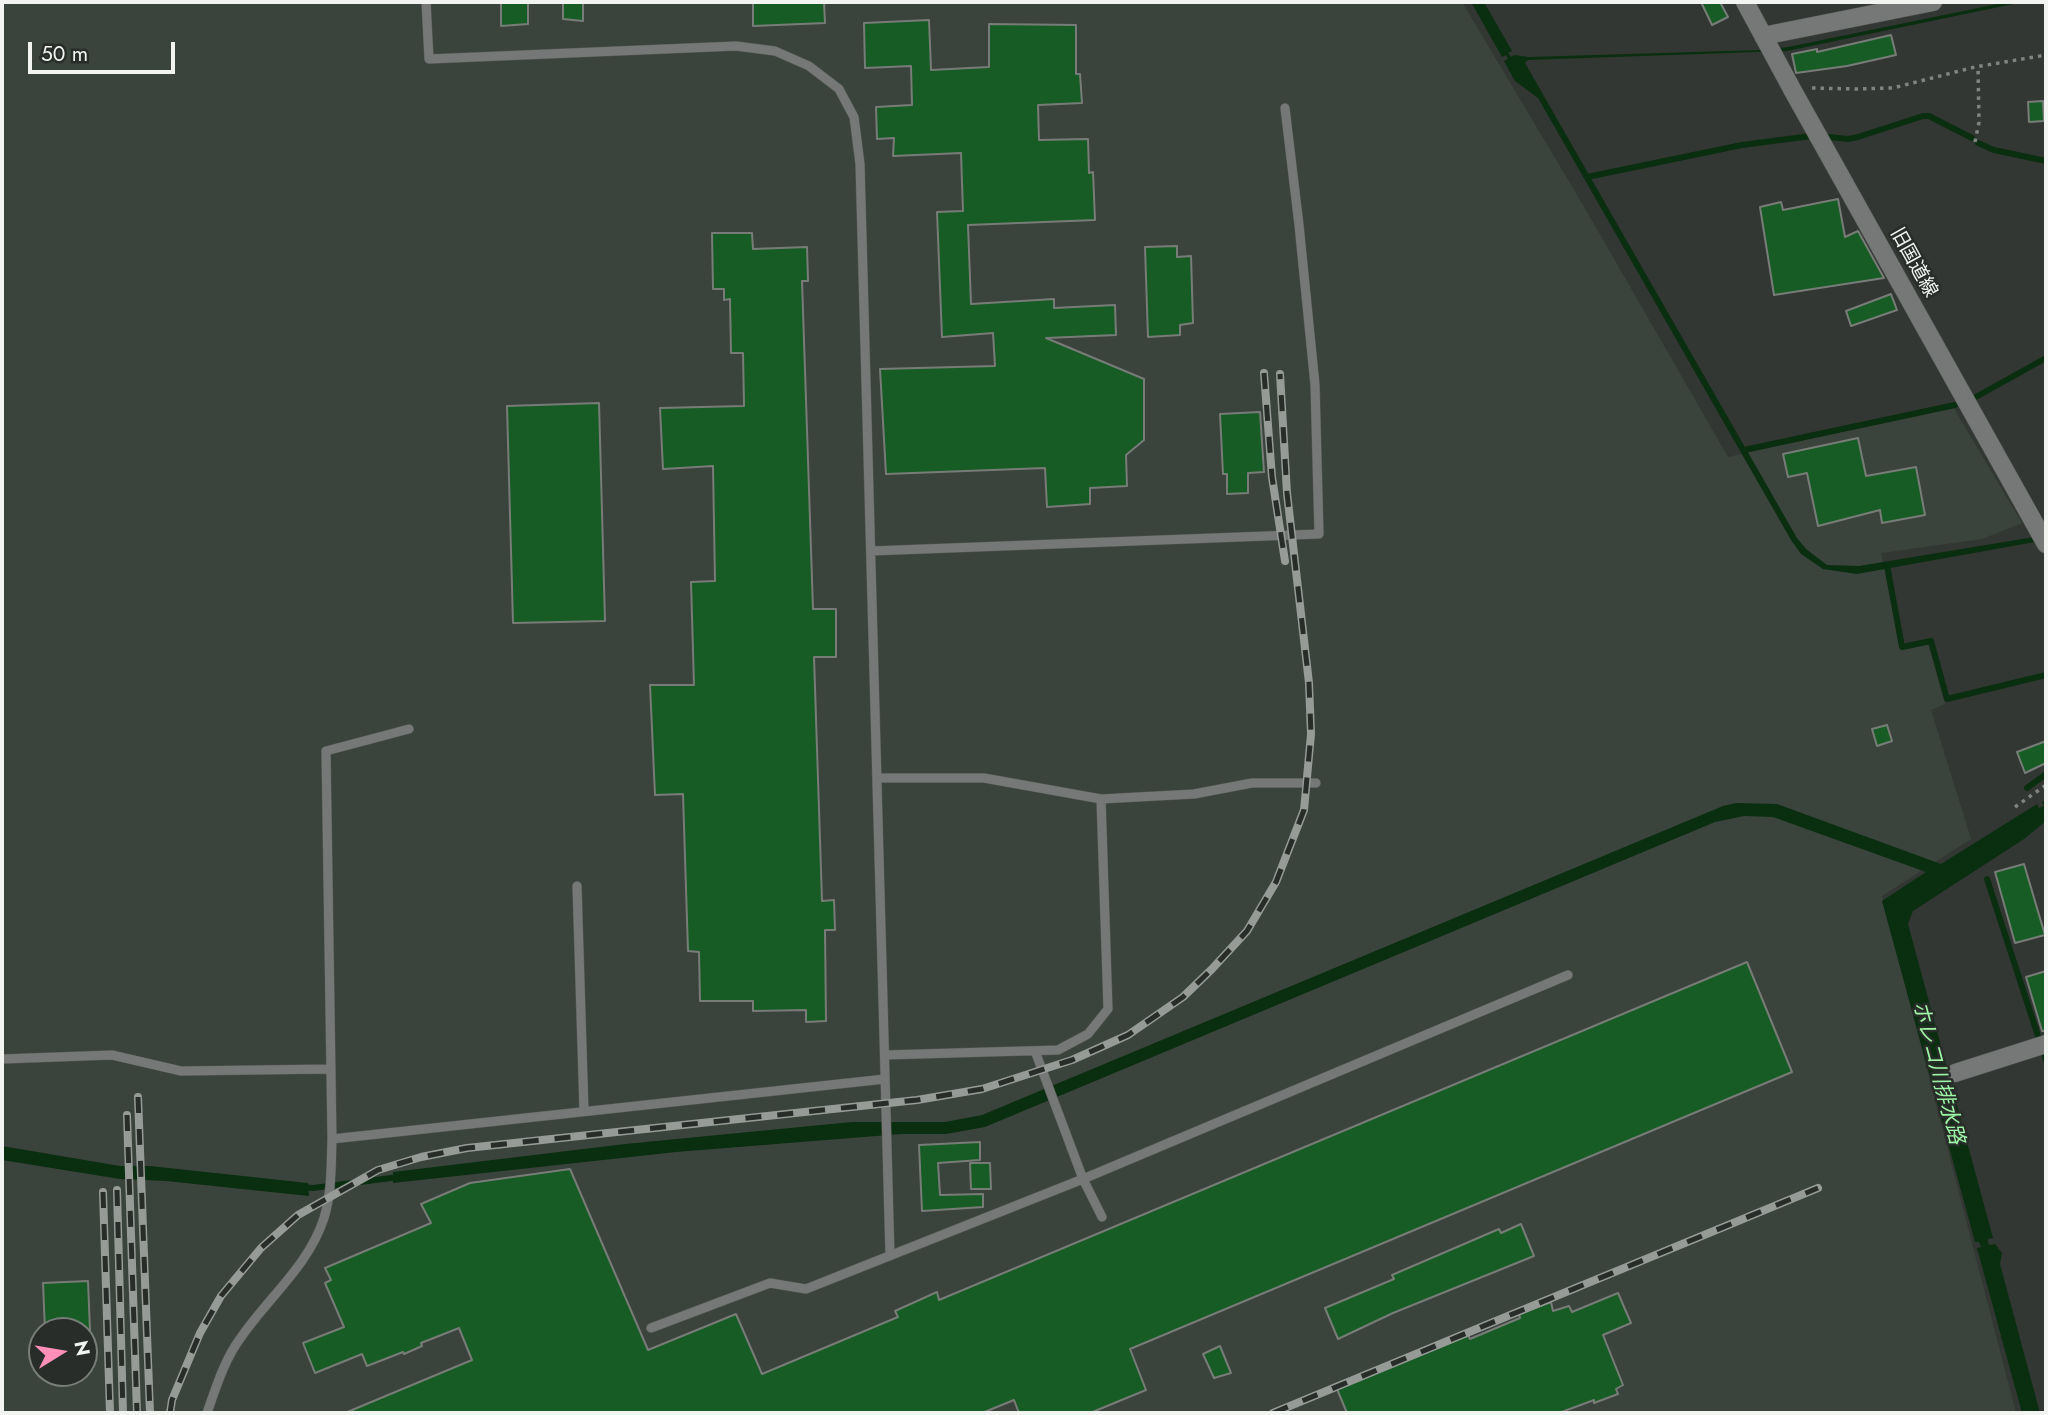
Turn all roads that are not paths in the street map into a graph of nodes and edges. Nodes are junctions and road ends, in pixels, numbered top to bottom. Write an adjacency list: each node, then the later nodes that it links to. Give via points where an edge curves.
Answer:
1 (426, 2): 7 (lane, via 429,59 736,46 775,51 809,66 839,89 854,117 860,164)
2 (1745, 2): 4 (street, 旧国道線)
3 (1933, 2): 4 (street)
4 (1763, 36): 6 (street, 旧国道線)
5 (1285, 108): 7 (lane, via 1315,385 1320,534)
6 (2046, 544)
7 (871, 551): 9 (lane)
8 (409, 729): 18 (lane, via 326,751)
9 (877, 778): 11 (lane, via 984,778); 16 (lane)
10 (1316, 783): 11 (lane, via 1252,783 1194,794)
11 (1101, 799): 15 (lane, via 1108,1009 1087,1034 1058,1051)
12 (577, 886): 21 (lane)
13 (1568, 975): 23 (lane)
14 (2046, 1044): 19 (street)
15 (1035, 1051): 16 (lane); 23 (lane)
16 (885, 1055): 20 (lane)
17 (2, 1059): 18 (lane, via 111,1055 181,1071)
18 (330, 1069): 22 (lane)
19 (1955, 1073)
20 (885, 1079): 21 (lane); 25 (lane)
21 (584, 1111): 22 (lane)
22 (332, 1139): 27 (lane, via 324,1219 306,1256 240,1337)
23 (1083, 1179): 24 (lane); 25 (lane)
24 (1102, 1217)
25 (890, 1256): 26 (lane, via 806,1289 770,1283)
26 (651, 1328)
27 (207, 1413)

